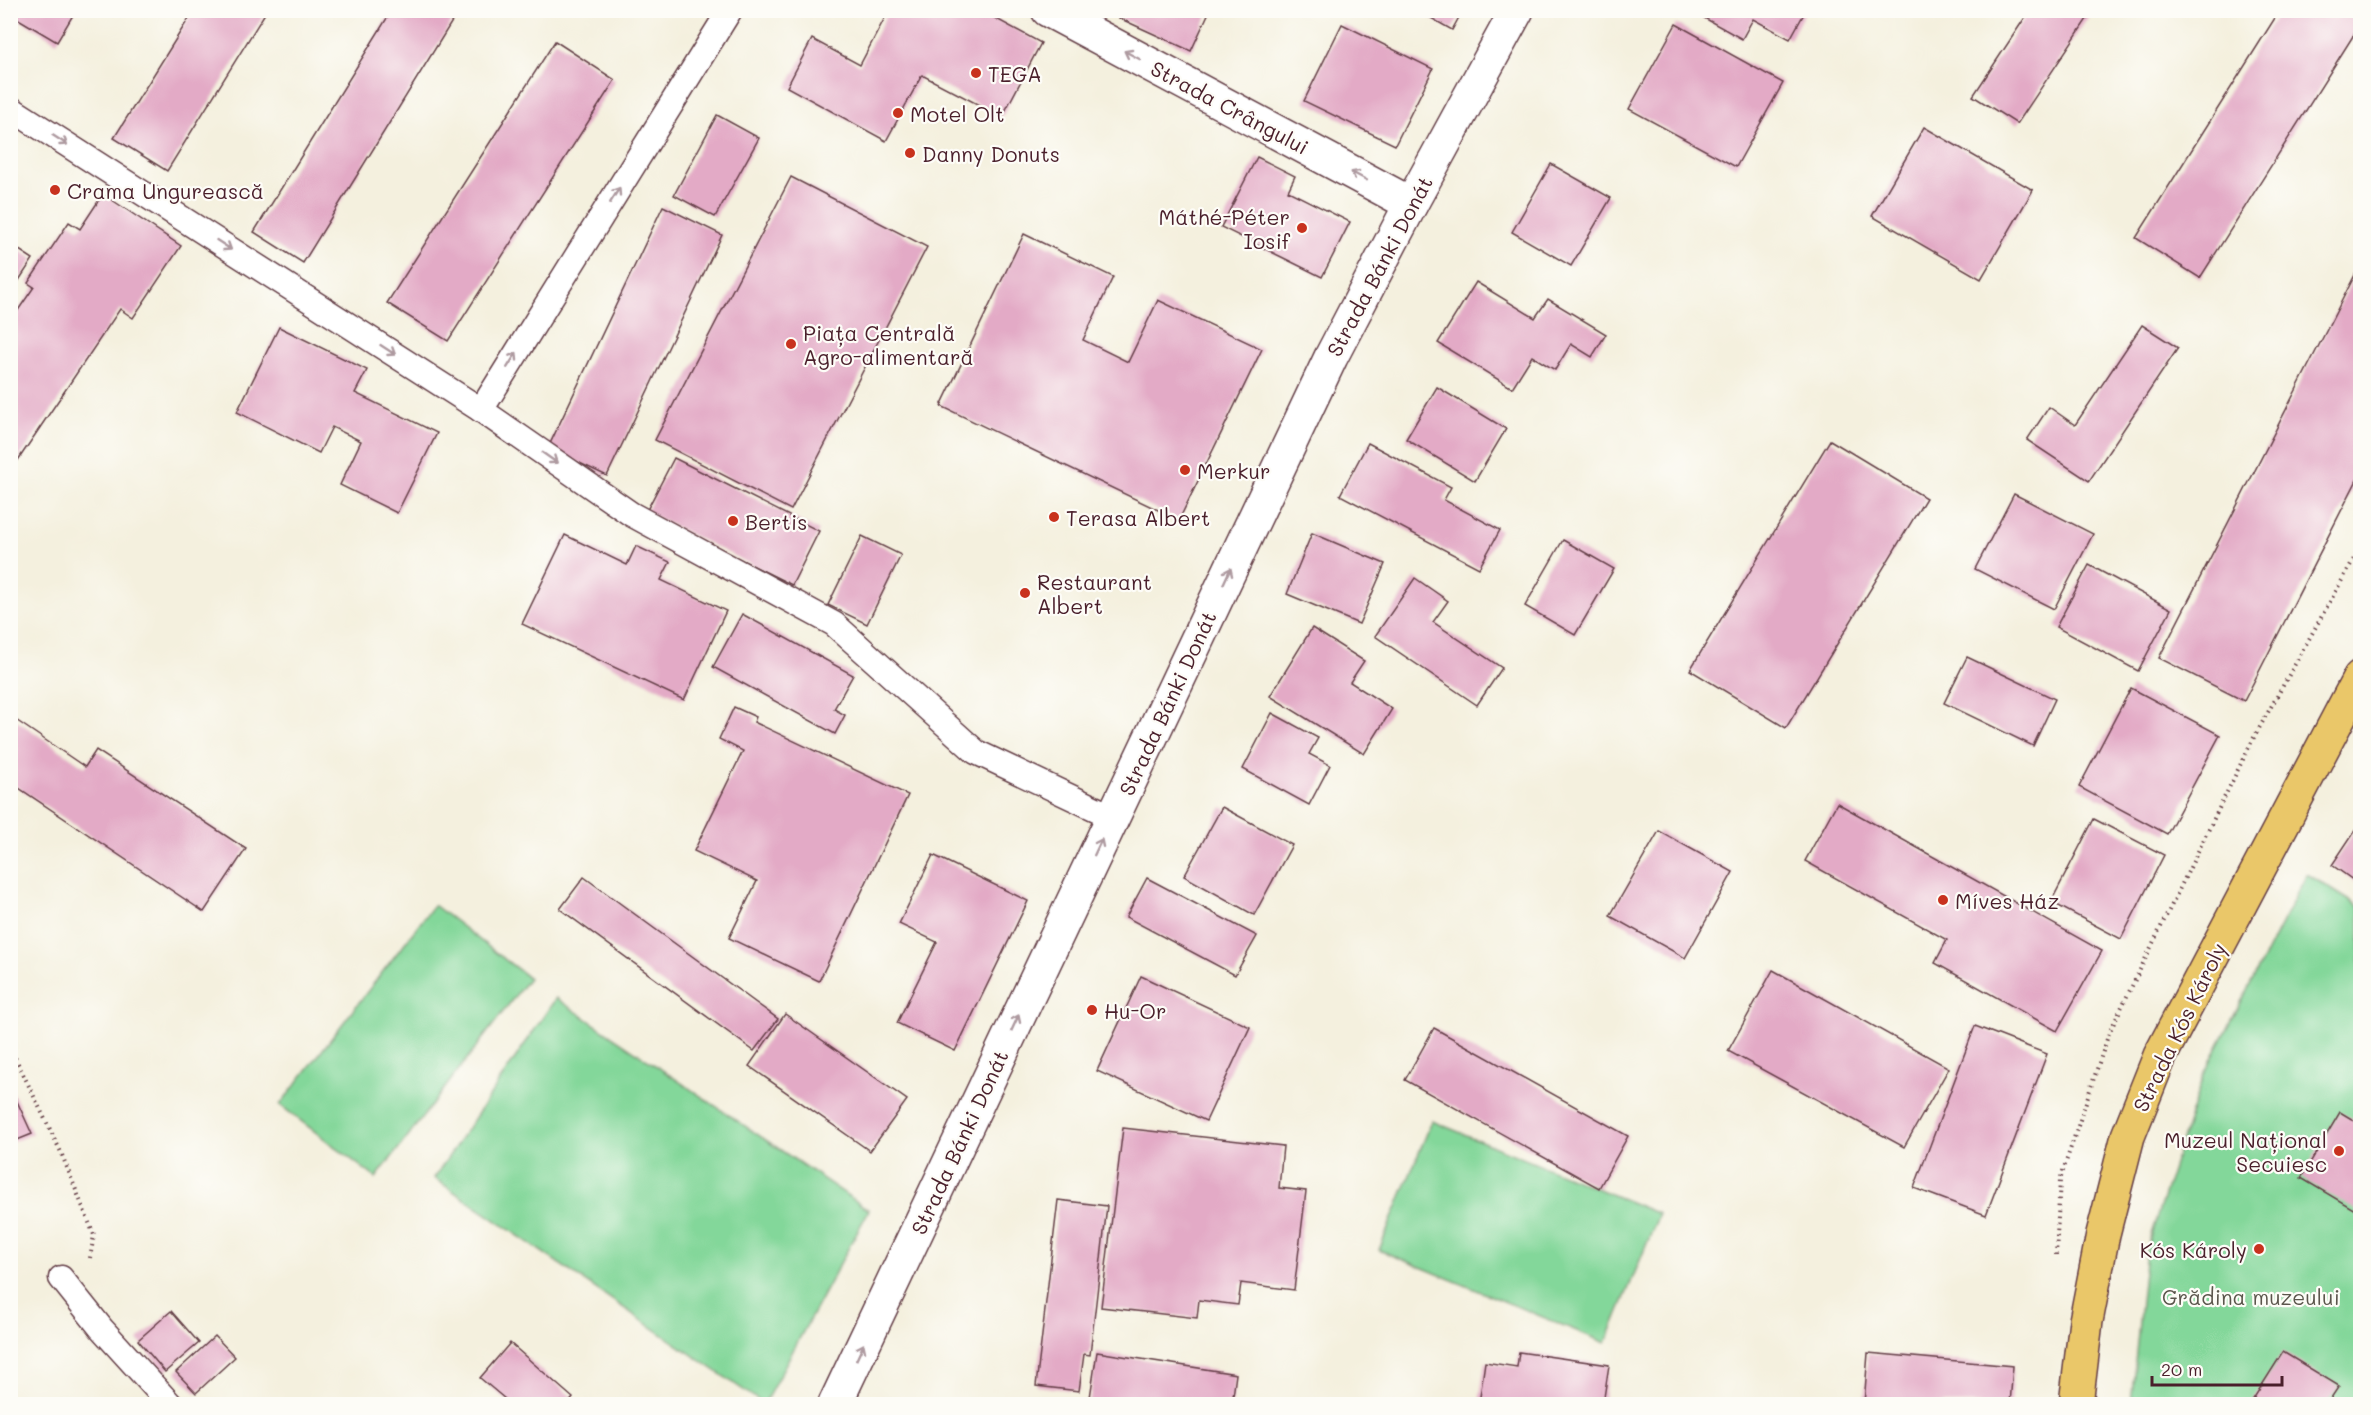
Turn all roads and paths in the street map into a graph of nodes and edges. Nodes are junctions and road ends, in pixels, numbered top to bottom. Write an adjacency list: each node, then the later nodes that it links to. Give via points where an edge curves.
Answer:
1 (730, 10): 6 (lane, one-way to 1)
2 (1048, 10): 5 (street, Strada Crângului, one-way to 2)
3 (1517, 10): 5 (street, Strada Bánki Donát)
4 (10, 108): 6 (lane, one-way to 6)
5 (1411, 204): 8 (street, Strada Bánki Donát, one-way to 5, via 1331,357)
6 (482, 410): 8 (lane, one-way to 8, via 631,514 834,624 976,752)
7 (2361, 677): 14 (main road, Strada Kós Károly, via 2160,1056 2128,1136 2086,1321)
8 (1113, 817): 13 (street, Strada Bánki Donát, one-way to 8)
9 (10, 1047): 10 (path, via 60,1150 94,1235)
10 (88, 1268)
11 (61, 1278): 12 (lane)
12 (170, 1404)
13 (835, 1404)
14 (2076, 1404)

